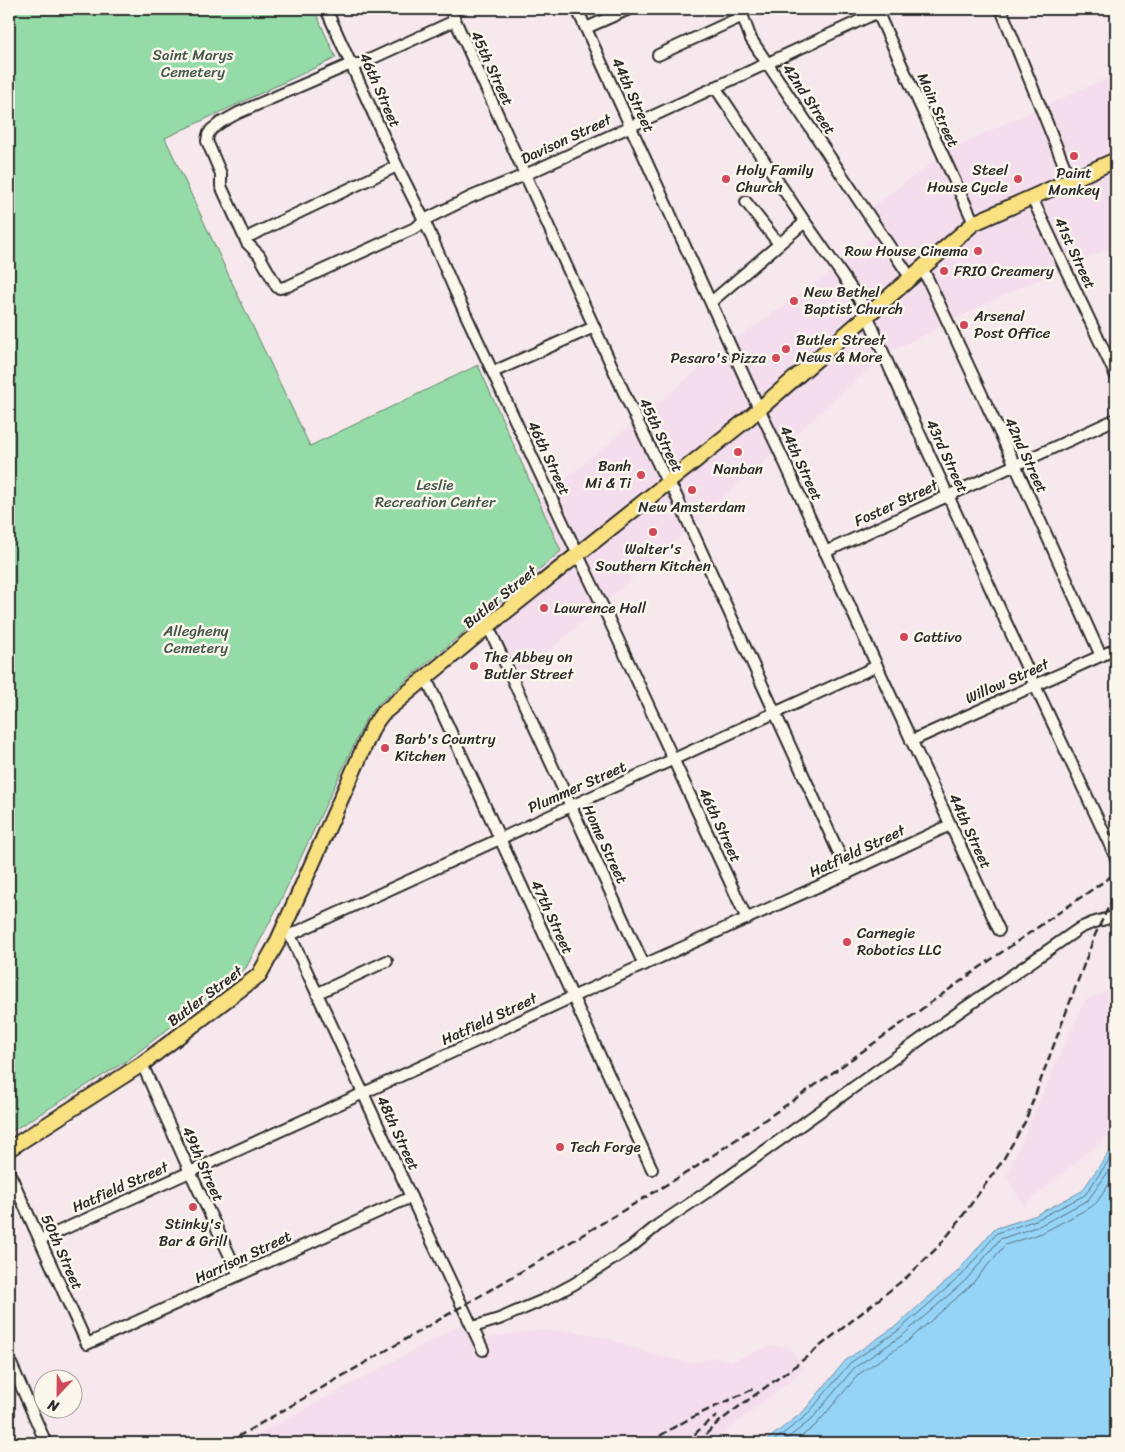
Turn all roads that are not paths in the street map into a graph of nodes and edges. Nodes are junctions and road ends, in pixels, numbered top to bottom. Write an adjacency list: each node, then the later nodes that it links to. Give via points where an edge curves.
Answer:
1 (326, 9): 12 (street, 46th Street)
2 (450, 9): 8 (street, 45th Street)
3 (577, 9): 9 (street, 44th Street)
4 (629, 9): 9 (street)
5 (1001, 9): 18 (street)
6 (879, 10): 11 (street, Davison Street); 23 (street, Main Street)
7 (741, 12): 10 (street); 11 (street, 42nd Street, via 751,39)
8 (454, 21): 12 (street, via 360,64); 17 (street, 45th Street)
9 (586, 28): 14 (street, 44th Street)
10 (658, 55)
11 (767, 63): 13 (street, Davison Street); 27 (street, 42nd Street)
12 (351, 64): 16 (street, 46th Street); 21 (street, Davison Street, via 238,113 208,135 207,142 220,174 221,186 247,243 259,255 275,285 280,288 417,227)
13 (715, 88): 14 (street, Davison Street); 22 (street, 43rd Street)
14 (630, 126): 17 (street, Davison Street); 28 (street, 44th Street)
15 (1116, 160): 18 (main road, Butler Street)
16 (397, 166): 21 (street, 46th Street); 24 (street)
17 (525, 175): 21 (street, Davison Street); 30 (street, 45th Street)
18 (1070, 180): 19 (main road, Butler Street)
19 (1032, 198): 23 (main road, Butler Street); 32 (street, 41st Street)
20 (746, 202): 25 (street)
21 (424, 220): 31 (street, 46th Street)
22 (805, 222): 25 (street); 29 (street, 43rd Street)
23 (974, 223): 26 (main road, Butler Street)
24 (252, 235)
25 (779, 244): 28 (street)
26 (922, 267): 27 (main road, Butler Street); 35 (street, 42nd Street)
27 (910, 277): 29 (main road, Butler Street)
28 (711, 302): 33 (street, 44th Street)
29 (867, 315): 33 (main road, Butler Street); 37 (street, 43rd Street)
30 (594, 327): 31 (street); 36 (street, 45th Street)
31 (494, 372): 39 (street, 46th Street)
32 (1116, 376)
33 (759, 409): 36 (main road, Butler Street); 38 (street, 44th Street)
34 (1116, 419): 35 (street, Foster Street)
35 (1014, 465): 37 (street, Foster Street); 42 (street, 42nd Street)
36 (667, 482): 39 (main road, Butler Street); 46 (street, 45th Street, via 674,491)
37 (949, 495): 38 (street, Foster Street); 45 (street, 43rd Street)
38 (826, 552): 43 (street, 44th Street)
39 (578, 555): 40 (main road, Butler Street); 48 (street, 46th Street)
40 (488, 626): 44 (main road, Butler Street); 49 (street, Home Street)
41 (1116, 649): 42 (street, Willow Street)
42 (1101, 656): 45 (street, Willow Street)
43 (877, 666): 46 (street, Plummer Street); 47 (street, 44th Street)
44 (426, 678): 51 (street, 47th Street); 57 (main road, Butler Street, via 382,714 374,725 317,850)
45 (1035, 685): 47 (street, Willow Street); 52 (street, 43rd Street)
46 (775, 713): 48 (street, Plummer Street); 53 (street, 45th Street)
47 (911, 741): 50 (street, 44th Street)
48 (673, 759): 49 (street, Plummer Street); 55 (street, 46th Street)
49 (572, 806): 51 (street, Plummer Street); 59 (street, Home Street)
50 (950, 825): 53 (street, Hatfield Street); 56 (street, 44th Street)
51 (499, 838): 57 (street, Plummer Street); 61 (street, 47th Street)
52 (1116, 858)
53 (848, 873): 55 (street, Hatfield Street)
54 (1116, 916): 71 (street, via 1080,928 658,1225 630,1248 574,1284 546,1299)
55 (746, 919): 59 (street, Hatfield Street)
56 (999, 930)
57 (286, 933): 60 (street, 48th Street); 62 (main road, Butler Street, via 259,975)
58 (387, 961): 60 (street)
59 (644, 965): 61 (street, Hatfield Street)
60 (318, 994): 63 (street, 48th Street)
61 (572, 998): 63 (street, Hatfield Street); 65 (street, 47th Street)
62 (142, 1064): 64 (main road, Butler Street); 67 (street, 49th Street)
63 (363, 1094): 67 (street, Hatfield Street); 68 (street, 48th Street)
64 (9, 1149)
65 (652, 1169)
66 (9, 1172): 69 (street, 50th Street)
67 (190, 1172): 69 (street, Hatfield Street); 70 (street, 49th Street)
68 (411, 1197): 70 (street, Harrison Street); 71 (street, 48th Street)
69 (40, 1240): 72 (street, 50th Street)
70 (239, 1275): 72 (street, Harrison Street)
71 (473, 1327): 73 (street, 48th Street)
72 (87, 1344)
73 (483, 1350)
74 (9, 1359): 75 (street)
75 (46, 1443)

